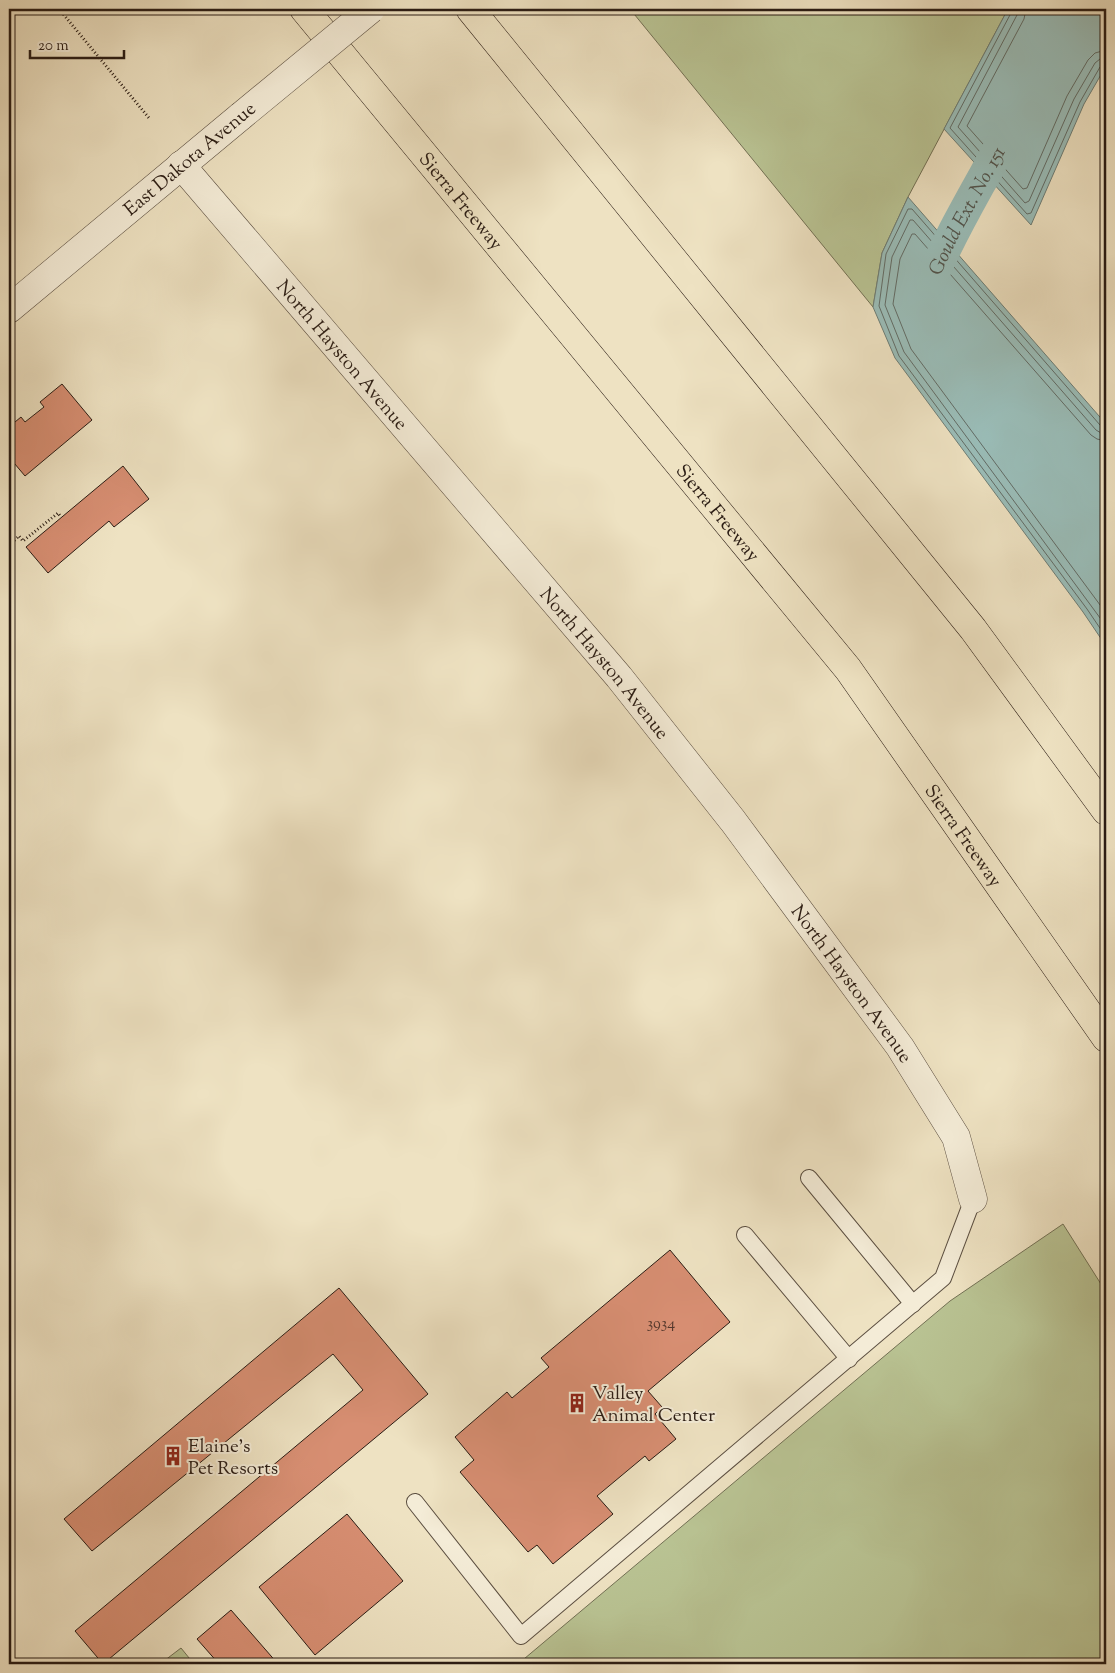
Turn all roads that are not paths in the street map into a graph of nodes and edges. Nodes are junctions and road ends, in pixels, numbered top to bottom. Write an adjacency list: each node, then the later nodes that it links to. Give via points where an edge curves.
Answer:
1 (304, 9): 7 (highway, Sierra Freeway, via 848,669)
2 (370, 9): 4 (street, East Dakota Avenue, bridge)
3 (470, 9): 6 (highway, via 973,629)
4 (181, 165): 5 (street, East Dakota Avenue); 9 (street, North Hayston Avenue, via 619,677 733,821 900,1047 956,1137)
5 (9, 309)
6 (1106, 811)
7 (1106, 1038)
8 (809, 1178): 11 (lane)
9 (973, 1199): 11 (lane, via 943,1278)
10 (745, 1235): 12 (lane)
11 (914, 1304): 12 (lane)
12 (849, 1359): 13 (lane, via 521,1636)
13 (415, 1502)

